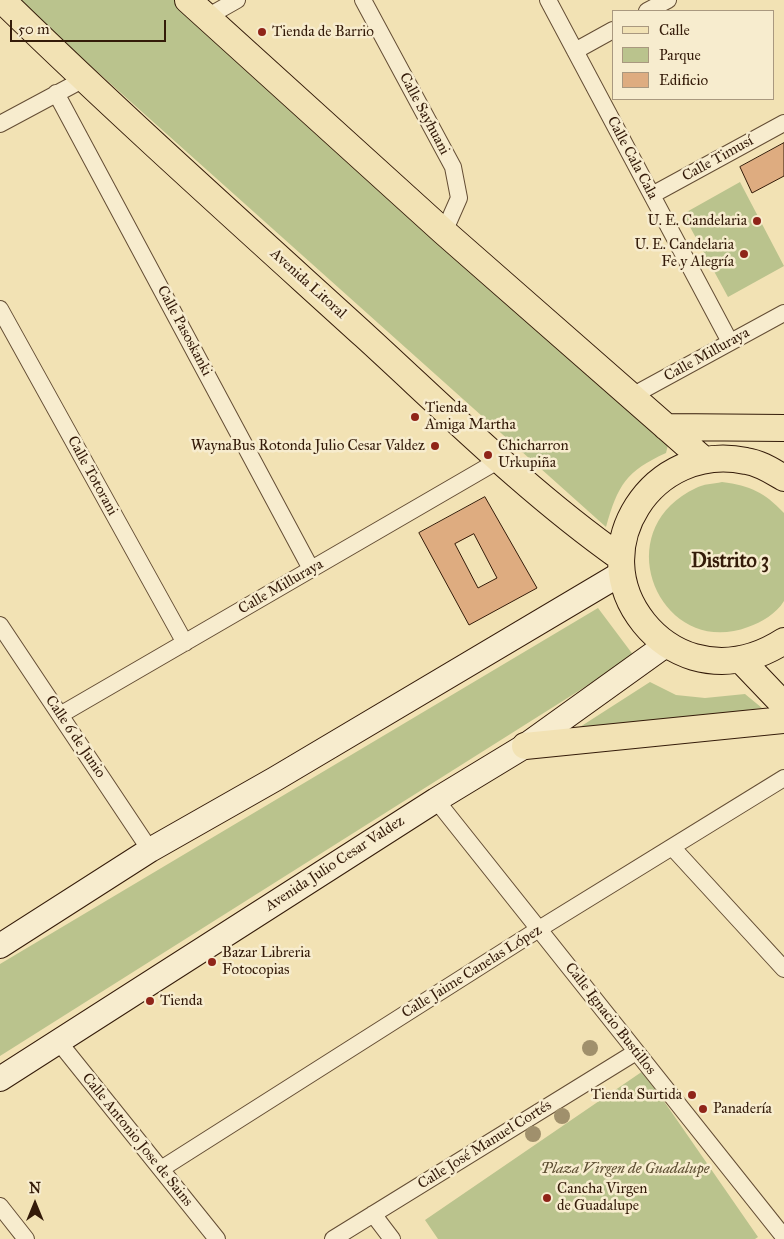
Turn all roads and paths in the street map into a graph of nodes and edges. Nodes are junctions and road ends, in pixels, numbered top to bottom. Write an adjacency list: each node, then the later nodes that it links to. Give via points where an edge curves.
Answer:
1 (2, 0): 10 (main road, Avenida Litoral)
2 (237, 0): 6 (street)
3 (363, 0): 15 (street, Calle Sayhuani, via 453,166 459,198)
4 (548, 0): 9 (street, Calle Cala Cala)
5 (668, 0): 7 (street)
6 (197, 9): 15 (main road)
7 (649, 10)
8 (612, 31): 9 (street)
9 (575, 51): 14 (street, Calle Cala Cala)
10 (84, 79): 11 (street); 22 (main road, Avenida Litoral)
11 (56, 93): 13 (street); 26 (street, Calle Pasoskanki)
12 (784, 123): 14 (street, Calle Timusí)
13 (0, 124)
14 (652, 195): 18 (street, Calle Cala Cala)
15 (444, 232): 19 (main road)
16 (0, 309): 29 (street, Calle Totorani)
17 (784, 313): 18 (street, Calle Milluraya)
18 (730, 342): 19 (street, Calle Milluraya)
19 (630, 398): 20 (main road)
20 (666, 427): 21 (main road); 23 (main road)
21 (784, 428)
22 (501, 459): 25 (main road, Avenida Litoral); 26 (street, Calle Milluraya)
23 (704, 460): 24 (main road, via 726,458 747,461); 25 (main road, via 682,466 662,478 646,494 624,534)
24 (784, 478)
25 (622, 566): 30 (main road, via 627,594 636,614); 39 (main road, via 275,778)
26 (312, 569): 29 (street, Calle Milluraya)
27 (0, 625): 33 (street, Calle 6 de Junio)
28 (784, 641): 31 (main road, via 771,650)
29 (185, 643): 33 (street, Calle Milluraya)
30 (667, 644): 31 (main road, via 702,659 721,662); 35 (main road, Avenida Julio Cesar Valdez)
31 (741, 660): 32 (main road)
32 (784, 705)
33 (60, 715): 39 (street, Calle 6 de Junio)
34 (784, 720): 35 (main road)
35 (524, 746): 37 (main road, Avenida Julio Cesar Valdez)
36 (784, 778): 38 (street, Calle Jaime Canelas López)
37 (436, 800): 40 (street, Calle Ignacio Bustillos); 43 (main road, Avenida Julio Cesar Valdez)
38 (672, 847): 40 (street, Calle Jaime Canelas López); 42 (street)
39 (150, 850): 41 (main road)
40 (539, 929): 44 (street, Calle Ignacio Bustillos); 46 (street, Calle Jaime Canelas López)
41 (0, 946)
42 (784, 969)
43 (58, 1041): 45 (main road, Avenida Julio Cesar Valdez); 46 (street, Calle Antonio Jose de Sains)
44 (636, 1052): 48 (street, Calle José Manuel Cortés); 49 (street, Calle Ignacio Bustillos)
45 (0, 1079)
46 (161, 1168): 51 (street, Calle Antonio Jose de Sains)
47 (0, 1206): 50 (street)
48 (373, 1214): 52 (street, Calle José Manuel Cortés); 53 (street)
49 (784, 1237)
50 (26, 1239)
51 (217, 1239)
52 (333, 1239)
53 (392, 1239)

